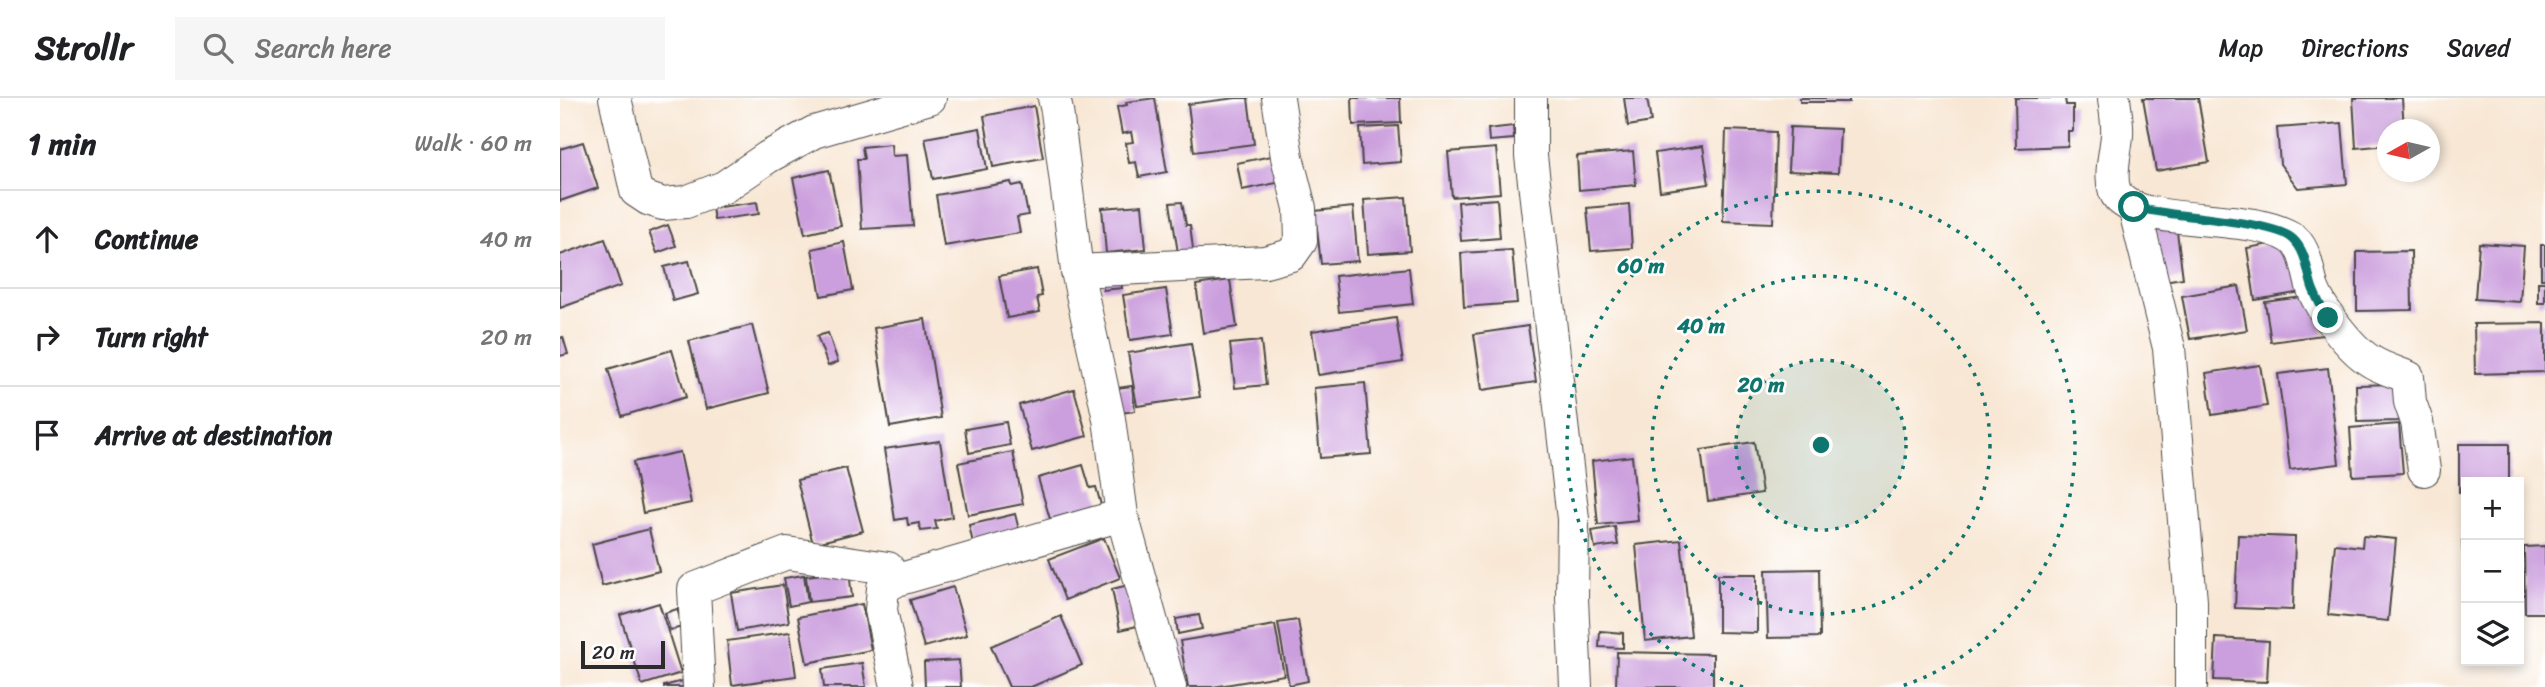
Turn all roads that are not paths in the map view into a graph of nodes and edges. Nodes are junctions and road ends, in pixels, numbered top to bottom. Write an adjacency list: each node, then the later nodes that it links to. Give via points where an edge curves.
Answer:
1 (615, 98): 2 (street, via 636,191 663,204 686,202 724,187 814,132)
2 (930, 98)
3 (1054, 98): 8 (street)
4 (1278, 98): 8 (street, via 1300,208 1301,241 1291,255 1265,262)
5 (1531, 98): 15 (street, via 1531,156 1573,519)
6 (2114, 98): 7 (street, via 2118,132 2115,193)
7 (2134, 207): 9 (street, via 2250,225 2293,239 2304,255 2328,318 2369,360 2408,377); 16 (street, via 2169,348 2192,601)
8 (1077, 271): 10 (street, via 1109,419)
9 (2424, 470)
10 (1122, 515): 13 (street, via 897,580 883,588 881,610); 14 (street)
11 (888, 568): 12 (street, via 787,553 694,589)
12 (699, 687)
13 (897, 687)
14 (1170, 687)
15 (1576, 687)
16 (2191, 687)

